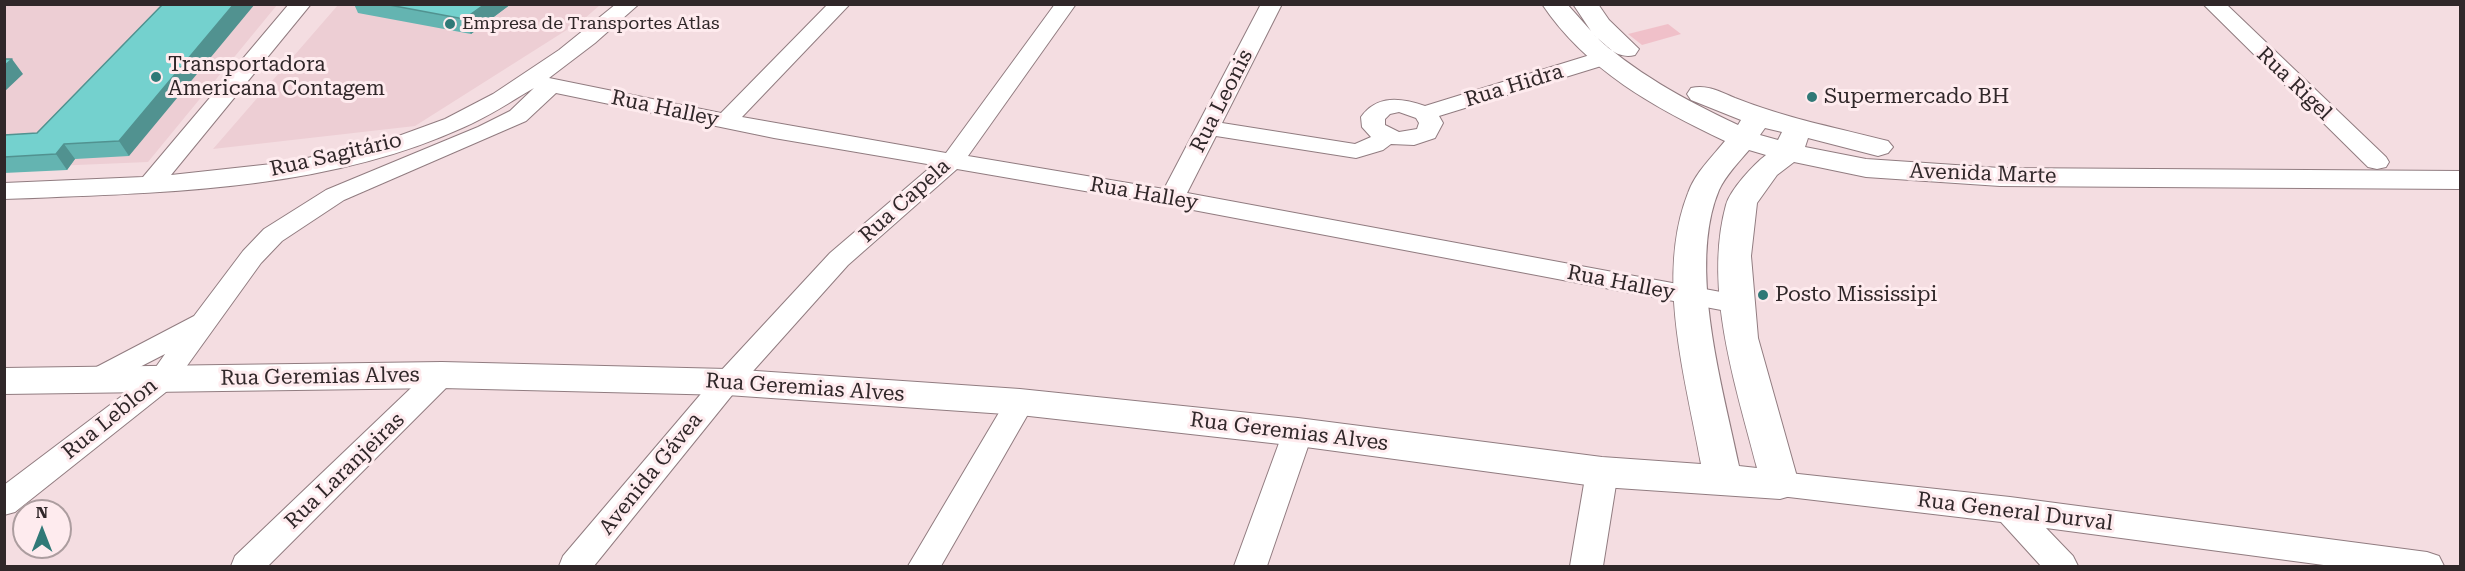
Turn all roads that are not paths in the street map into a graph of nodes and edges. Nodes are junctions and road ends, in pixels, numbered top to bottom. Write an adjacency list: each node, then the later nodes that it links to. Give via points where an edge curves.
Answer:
1 (301, 4): 19 (street)
2 (629, 4): 10 (street, Rua Sagitário)
3 (840, 4): 11 (street)
4 (1066, 4): 15 (street, Rua Capela)
5 (1272, 4): 12 (street, Rua Leonis)
6 (1554, 4): 9 (street, Avenida Marte, via 1567,23)
7 (1585, 4): 9 (street, Avenida Marte)
8 (2213, 4): 17 (street, Rua Rigel)
9 (1615, 54): 12 (street, Rua Hidra, via 1425,113 1431,123 1427,133 1413,139 1387,136 1375,146 1356,151); 13 (street, Avenida Marte, via 1646,88)
10 (541, 83): 11 (street, Rua Halley); 19 (street, Rua Sagitário, via 452,124 374,150 291,169); 24 (street, Rua Leblon, via 518,116 365,182 273,235)
11 (726, 121): 15 (street, Rua Halley)
12 (1208, 128): 21 (street, Rua Leonis)
13 (1751, 128): 14 (street, Avenida Marte); 22 (street, via 1704,190 1693,224)
14 (1793, 140): 17 (street, Avenida Marte, via 1866,168 2000,177); 23 (street, via 1742,203 1735,256)
15 (952, 161): 21 (street, Rua Halley); 29 (street, Rua Capela, via 838,259)
16 (2460, 162): 17 (street, Avenida Marte)
17 (2386, 171): 18 (street, Avenida Marte)
18 (2460, 180)
19 (150, 185): 20 (street, Rua Sagitário)
20 (4, 191)
21 (1172, 198): 22 (street, Rua Halley)
22 (1691, 297): 23 (street, Rua Halley); 33 (street)
23 (1737, 304): 34 (street, via 1741,338)
24 (202, 322): 26 (street, Rua Leblon); 28 (street, Rua Leblon)
25 (442, 375): 28 (street, Rua Geremias Alves); 29 (street, Rua Geremias Alves); 38 (street, Rua Laranjeiras)
26 (95, 380): 27 (street, Rua Geremias Alves); 28 (street, Rua Geremias Alves)
27 (4, 381)
28 (161, 381): 35 (street, Rua Leblon)
29 (727, 382): 30 (street, Rua Geremias Alves); 39 (street, Avenida Gávea)
30 (1020, 402): 31 (street, Rua Geremias Alves); 40 (street)
31 (1298, 432): 32 (street, Rua Geremias Alves); 41 (street)
32 (1602, 472): 33 (street, Rua General Durval); 42 (street)
33 (1723, 480): 34 (street, Rua General Durval)
34 (1780, 484): 36 (street, Rua General Durval)
35 (4, 503)
36 (2010, 510): 37 (street, Rua General Durval); 43 (street)
37 (2416, 566)
38 (247, 567)
39 (575, 567)
40 (924, 567)
41 (1250, 567)
42 (1586, 567)
43 (2061, 567)

